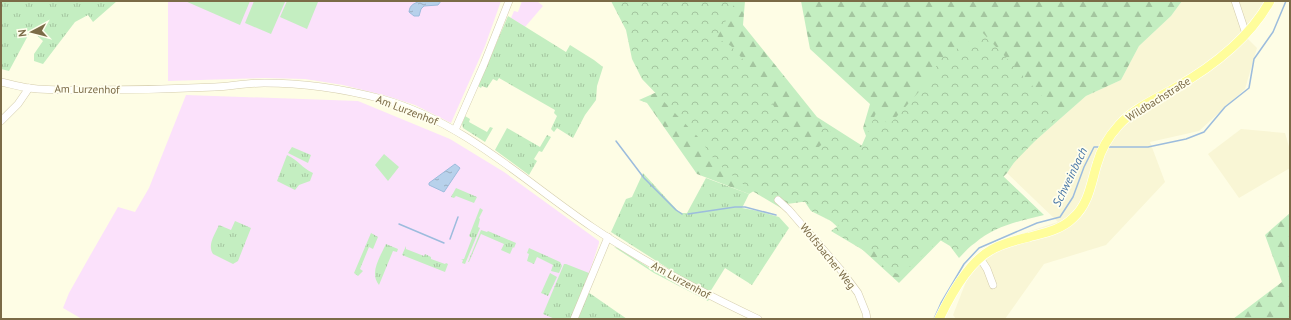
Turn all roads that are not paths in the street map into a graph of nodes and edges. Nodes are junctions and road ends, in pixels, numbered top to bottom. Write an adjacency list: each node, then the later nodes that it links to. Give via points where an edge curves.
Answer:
1 (509, 1): 8 (street)
2 (1234, 1): 4 (street)
3 (1270, 1): 4 (main road, Wildbachstraße)
4 (1246, 34): 11 (main road, Wildbachstraße, via 1208,67 1133,112 1120,124 1100,156 1088,197 1074,218 1058,228 998,247)
5 (1, 82): 6 (street, Am Lurzenhof)
6 (29, 88): 7 (street); 8 (street, Am Lurzenhof, via 132,90 263,83 310,85 336,88 396,103)
7 (1, 121)
8 (455, 130): 10 (street, Am Lurzenhof, via 505,162)
9 (778, 200): 15 (street, Wolfsbacher Weg, via 840,269 858,293)
10 (608, 238): 13 (street); 14 (street, Am Lurzenhof, via 690,286)
11 (980, 258): 12 (street); 16 (main road, Wildbachstraße, via 954,290)
12 (993, 285)
13 (574, 319)
14 (758, 319)
15 (867, 319)
16 (939, 319)

